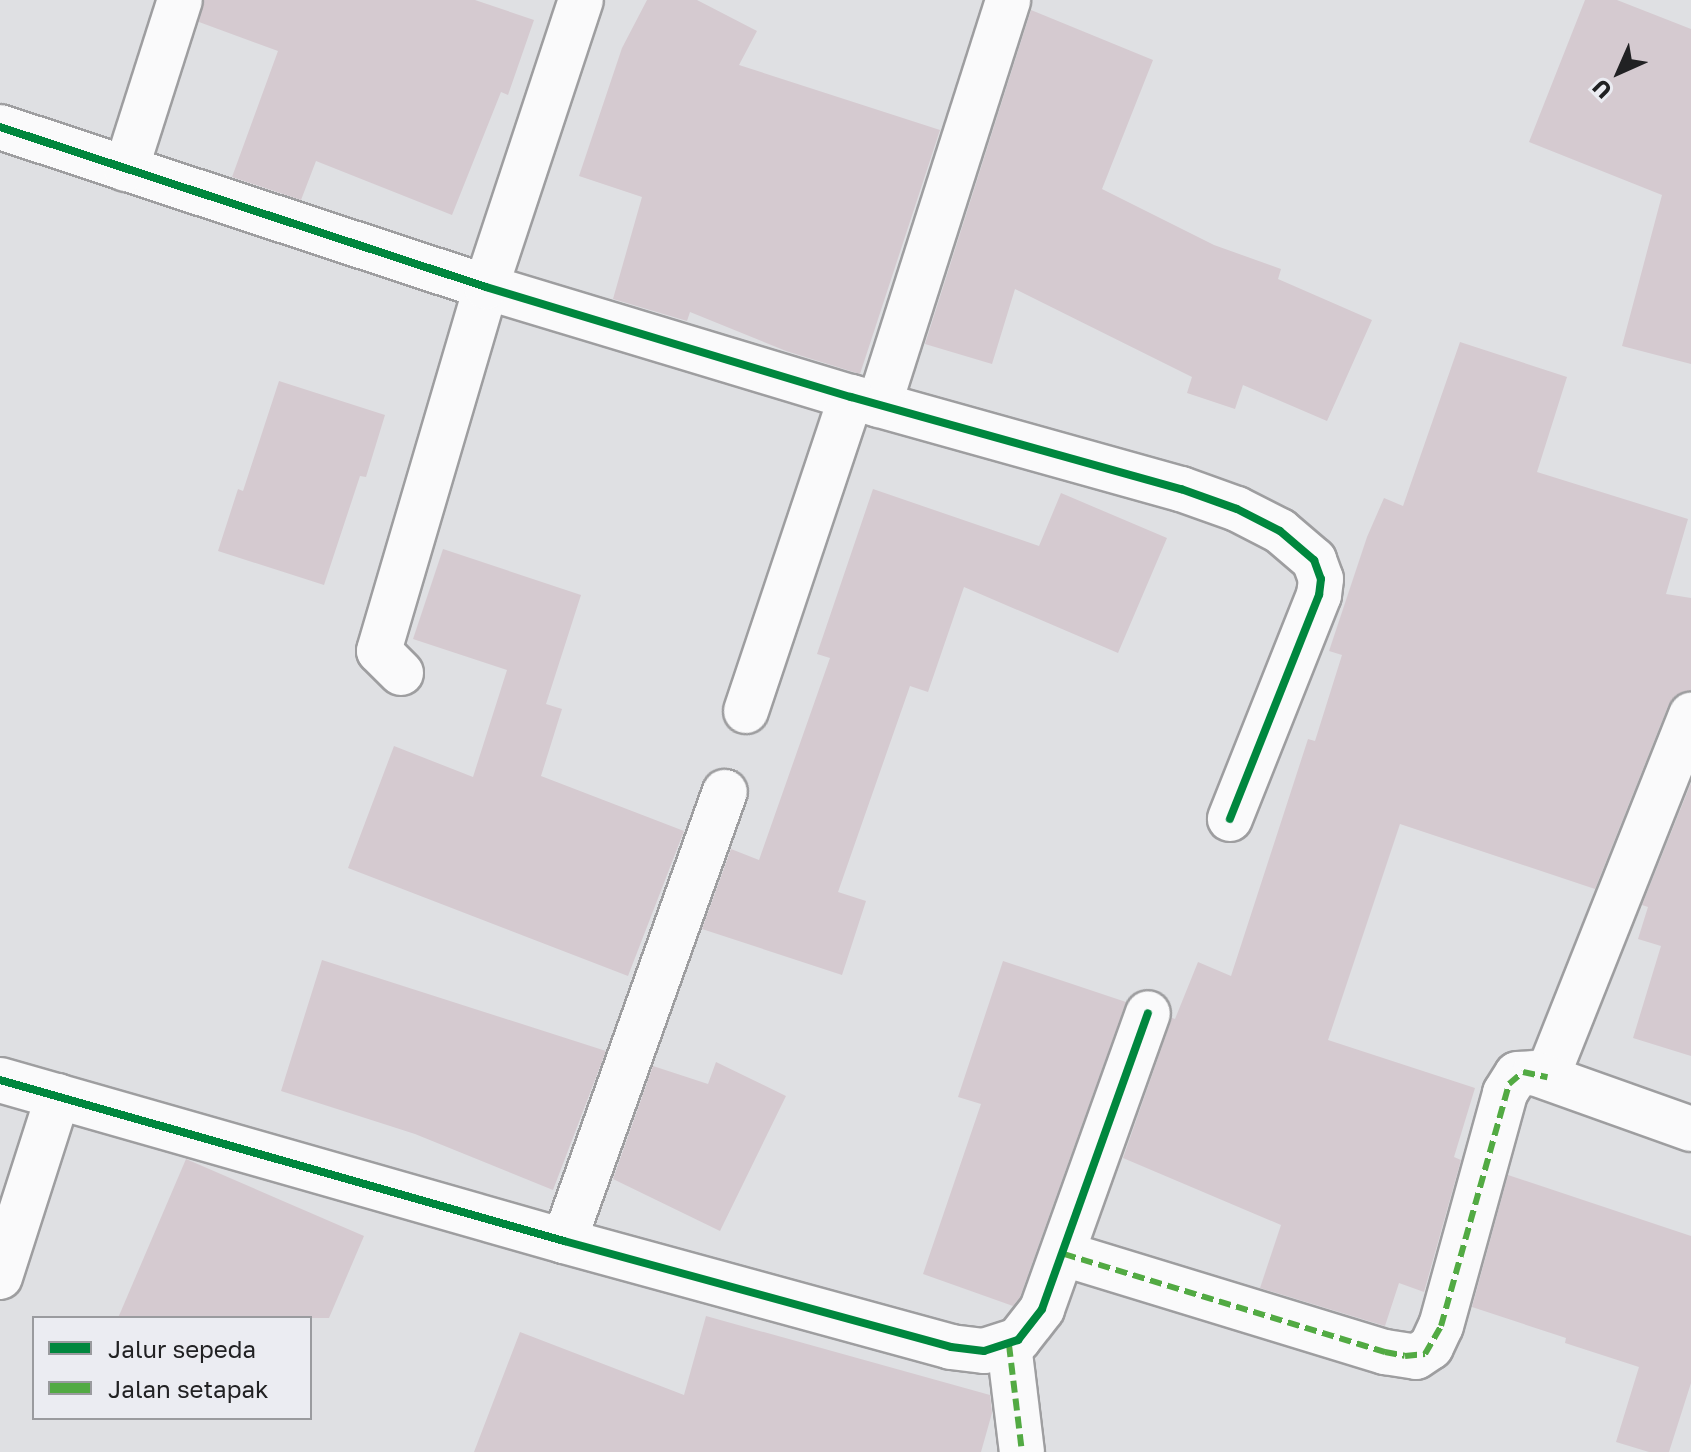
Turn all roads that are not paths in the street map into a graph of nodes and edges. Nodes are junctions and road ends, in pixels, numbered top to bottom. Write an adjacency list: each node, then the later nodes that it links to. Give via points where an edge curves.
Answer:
1 (180, 0): 5 (street)
2 (581, 0): 6 (street)
3 (1008, 0): 7 (street)
4 (0, 127): 5 (street)
5 (126, 169): 6 (street)
6 (486, 287): 7 (street); 8 (street, via 379,651)
7 (865, 401): 9 (street); 12 (street, via 1181,489 1262,521 1308,551 1319,569 1319,595)
8 (401, 673)
9 (746, 711)
10 (1691, 715): 14 (street)
11 (725, 792): 18 (street)
12 (1230, 819)
13 (1148, 1013): 19 (street)
14 (1547, 1077): 17 (street); 19 (street, via 1523,1072 1509,1084 1441,1326 1425,1354 1385,1352)
15 (0, 1080): 16 (street)
16 (58, 1096): 18 (street); 20 (street)
17 (1691, 1129)
18 (564, 1241): 21 (street, via 951,1347 984,1351)
19 (1064, 1254): 21 (street, via 1034,1322)
20 (0, 1277)
21 (1009, 1345): 22 (street)
22 (1022, 1452)

